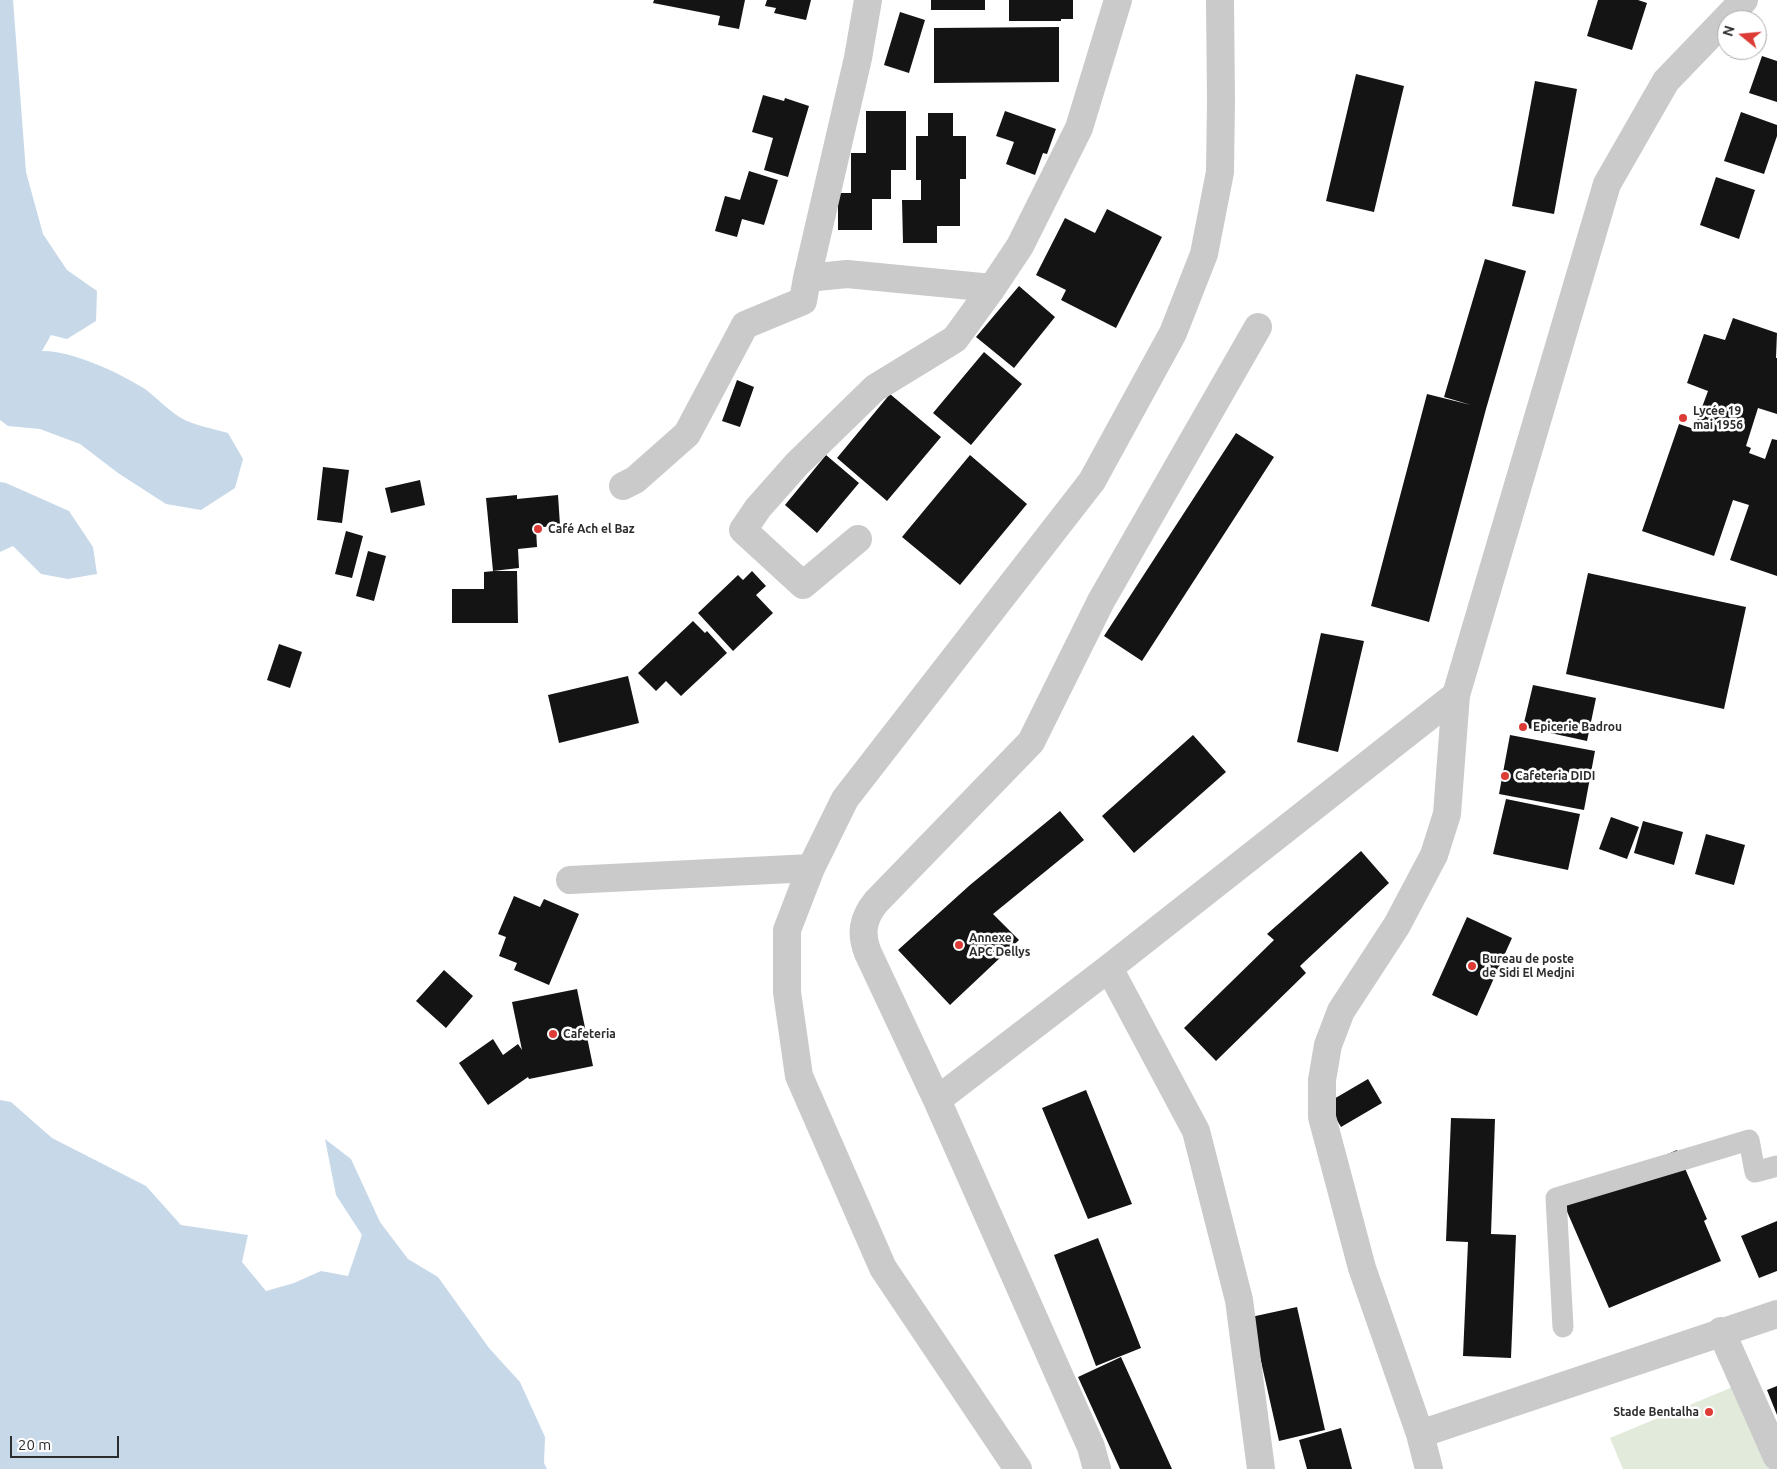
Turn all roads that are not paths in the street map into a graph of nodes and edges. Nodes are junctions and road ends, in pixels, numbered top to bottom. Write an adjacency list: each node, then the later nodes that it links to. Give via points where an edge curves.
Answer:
1 (868, 0): 5 (street, via 858,58)
2 (1118, 0): 6 (street, via 1078,128 1020,246)
3 (1220, 0): 11 (street, via 1220,172 1204,254 1173,333 1092,481 845,799)
4 (1744, 0): 10 (street, via 1666,81 1607,184)
5 (807, 278): 6 (street, via 847,274); 8 (street, via 803,301 744,325 687,434 635,480)
6 (992, 288): 9 (street, via 954,339 876,388 797,464 743,530 803,585)
7 (1258, 327): 14 (street, via 1101,602 1031,742 876,902 866,917 863,935 868,953)
8 (623, 486)
9 (858, 539)
10 (1456, 695): 13 (street); 19 (street, via 1447,814 1434,855 1397,925 1341,1011 1328,1045 1322,1080 1322,1117 1362,1268)
11 (810, 868): 12 (street); 21 (street, via 787,930 787,992 800,1076 884,1268)
12 (570, 880)
13 (1109, 968): 14 (street); 23 (street, via 1196,1131 1239,1300)
14 (937, 1100): 22 (street, via 1091,1448)
15 (1777, 1166): 17 (lane, via 1755,1172 1749,1140 1556,1198)
16 (1777, 1314): 18 (street)
17 (1563, 1327)
18 (1721, 1331): 19 (street); 20 (street)
19 (1420, 1434): 24 (street)
20 (1777, 1458)
21 (1018, 1469)
22 (1097, 1469)
23 (1261, 1469)
24 (1429, 1469)

